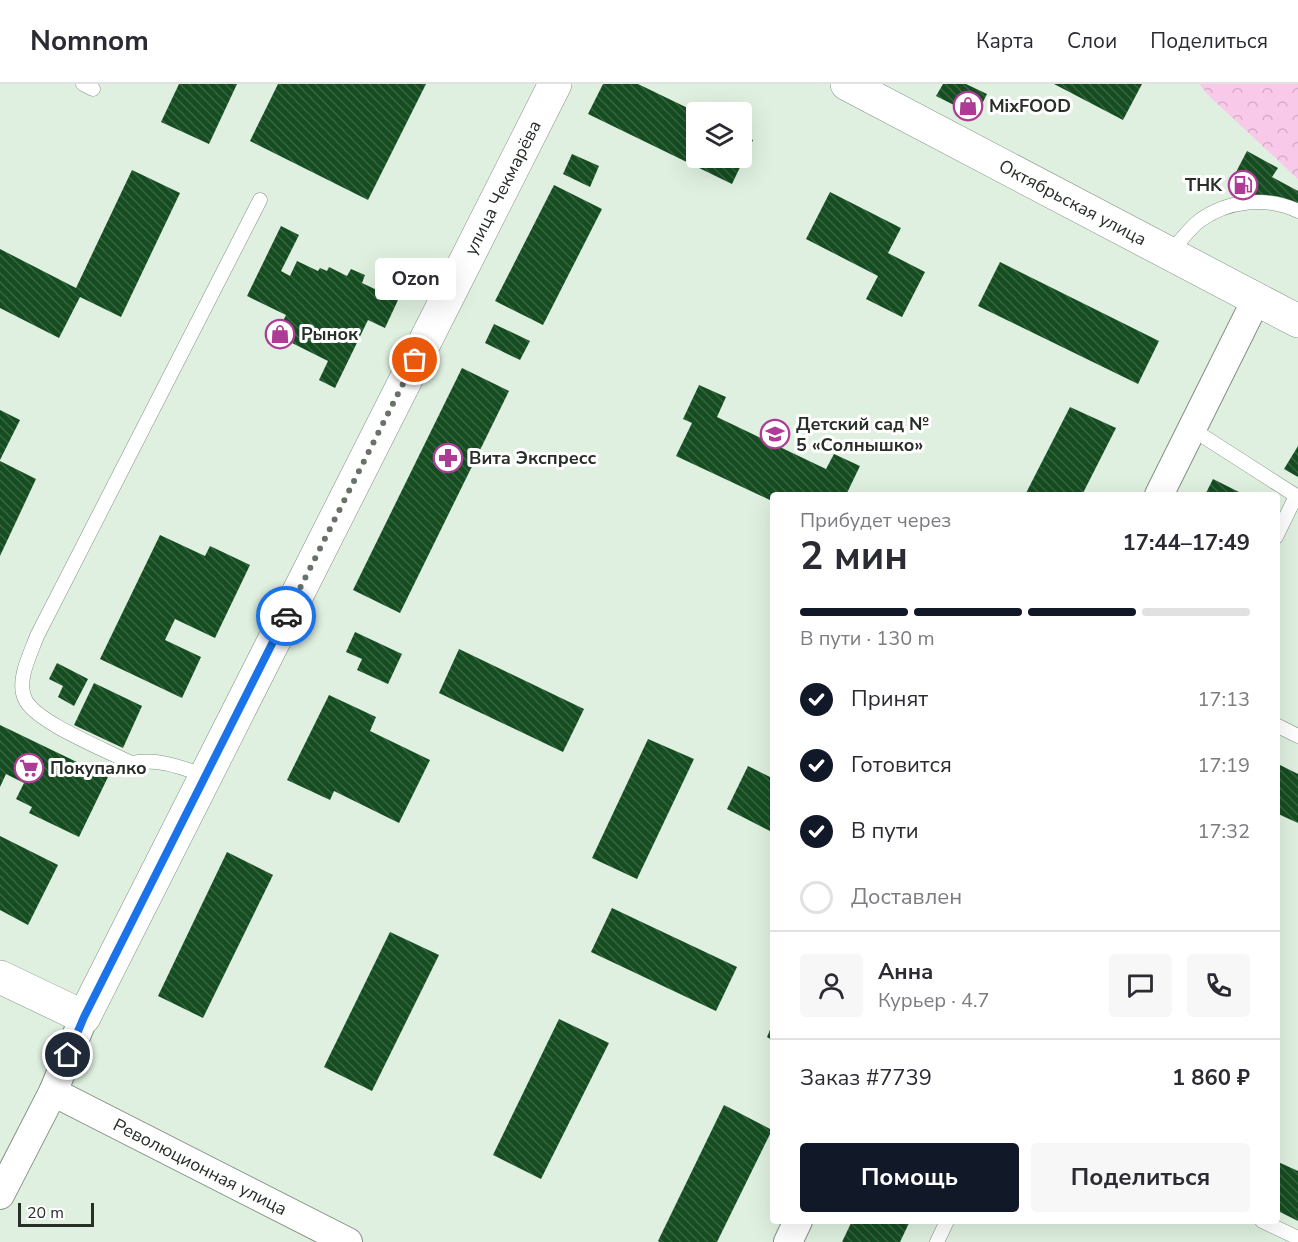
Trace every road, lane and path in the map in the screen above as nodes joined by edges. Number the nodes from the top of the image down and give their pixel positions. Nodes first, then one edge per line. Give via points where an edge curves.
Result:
1 (555, 84) edge
2 (847, 84) edge
3 (260, 200) dead end
4 (1298, 211) edge
5 (1170, 252) junction
6 (1257, 298) junction
7 (1298, 321) edge
8 (1192, 429) junction
9 (1160, 492) edge
10 (1297, 496) edge
11 (1280, 529) edge
12 (1280, 727) edge
13 (1298, 736) edge
14 (206, 776) junction
15 (0, 977) edge
16 (84, 1017) junction
17 (53, 1092) junction
18 (0, 1195) edge
19 (797, 1224) edge
20 (946, 1224) edge
21 (1268, 1224) edge
22 (1298, 1239) edge
23 (348, 1242) edge
24 (788, 1242) edge
25 (937, 1242) edge

1 - 14 street, улица Чекмарёва
2 - 5 street, Октябрьская улица
3 - 14 lane via 37,636 24,671 24,697 36,715 131,763 166,762
4 - 5 lane via 1281,203 1237,202 1200,221
5 - 6 street, Октябрьская улица
6 - 7 street, Октябрьская улица
6 - 8 street
8 - 9 street
8 - 10 lane
10 - 11 lane
12 - 13 lane
14 - 16 street, улица Чекмарёва
15 - 16 street
16 - 17 street, улица Чекмарёва
17 - 18 street, улица Чекмарёва
17 - 23 street, Революционная улица
19 - 24 street
20 - 25 lane
21 - 22 lane

